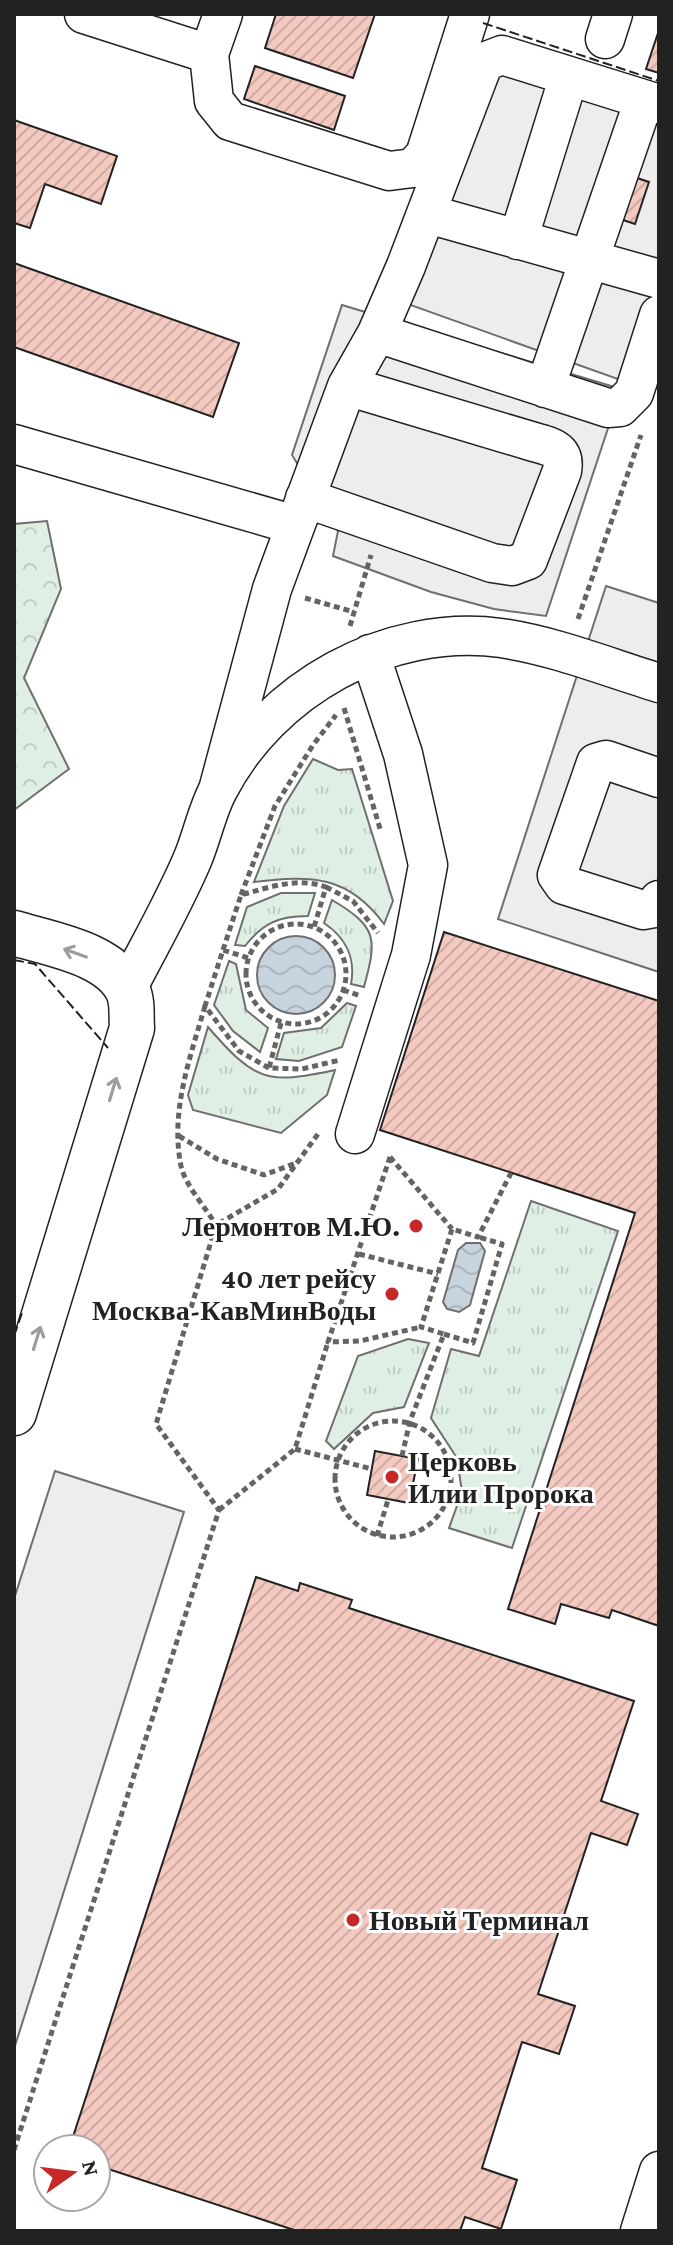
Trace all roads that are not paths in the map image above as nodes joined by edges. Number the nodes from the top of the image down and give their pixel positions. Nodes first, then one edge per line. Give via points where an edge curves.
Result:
1 (84, 14) edge
2 (223, 14) edge
3 (470, 14) edge
4 (209, 54) junction
5 (569, 76) junction
6 (651, 102) edge
7 (413, 168) junction
8 (428, 214) junction
9 (518, 240) junction
10 (589, 261) junction
11 (406, 266) junction
12 (659, 279) edge
13 (659, 315) edge
14 (377, 333) junction
15 (347, 386) junction
16 (545, 388) junction
17 (14, 444) edge
18 (300, 511) junction
19 (358, 644) junction
20 (659, 683) edge
21 (659, 778) edge
22 (218, 790) junction
23 (659, 900) edge
24 (14, 933) edge
25 (127, 989) junction
26 (338, 1132) road end
27 (14, 1413) edge
28 (659, 2171) edge
29 (640, 2231) edge

1 - 4 lane
2 - 4 lane
3 - 7 lane via 425,155
4 - 7 lane via 214,101 230,121 389,171
5 - 6 lane
5 - 8 lane via 502,55 484,62
5 - 9 lane
6 - 10 lane
7 - 11 lane via 403,222
8 - 9 lane
8 - 11 lane
9 - 10 lane
10 - 12 lane
10 - 16 lane
11 - 14 lane
13 - 16 lane via 627,403 608,408
14 - 15 lane
14 - 16 lane
15 - 18 lane
15 - 18 lane via 556,449 563,458 556,486 522,564 500,565 382,524
17 - 18 lane
18 - 22 lane via 272,589
19 - 20 lane via 499,638
19 - 22 lane via 302,689 245,750
19 - 26 lane via 403,754 428,865 411,955
21 - 23 lane via 606,760 596,763 557,875 564,885 643,910 654,908
22 - 25 lane via 192,860
25 -> 24 main road via 97,962
27 -> 25 main road via 132,1028
28 - 29 lane

